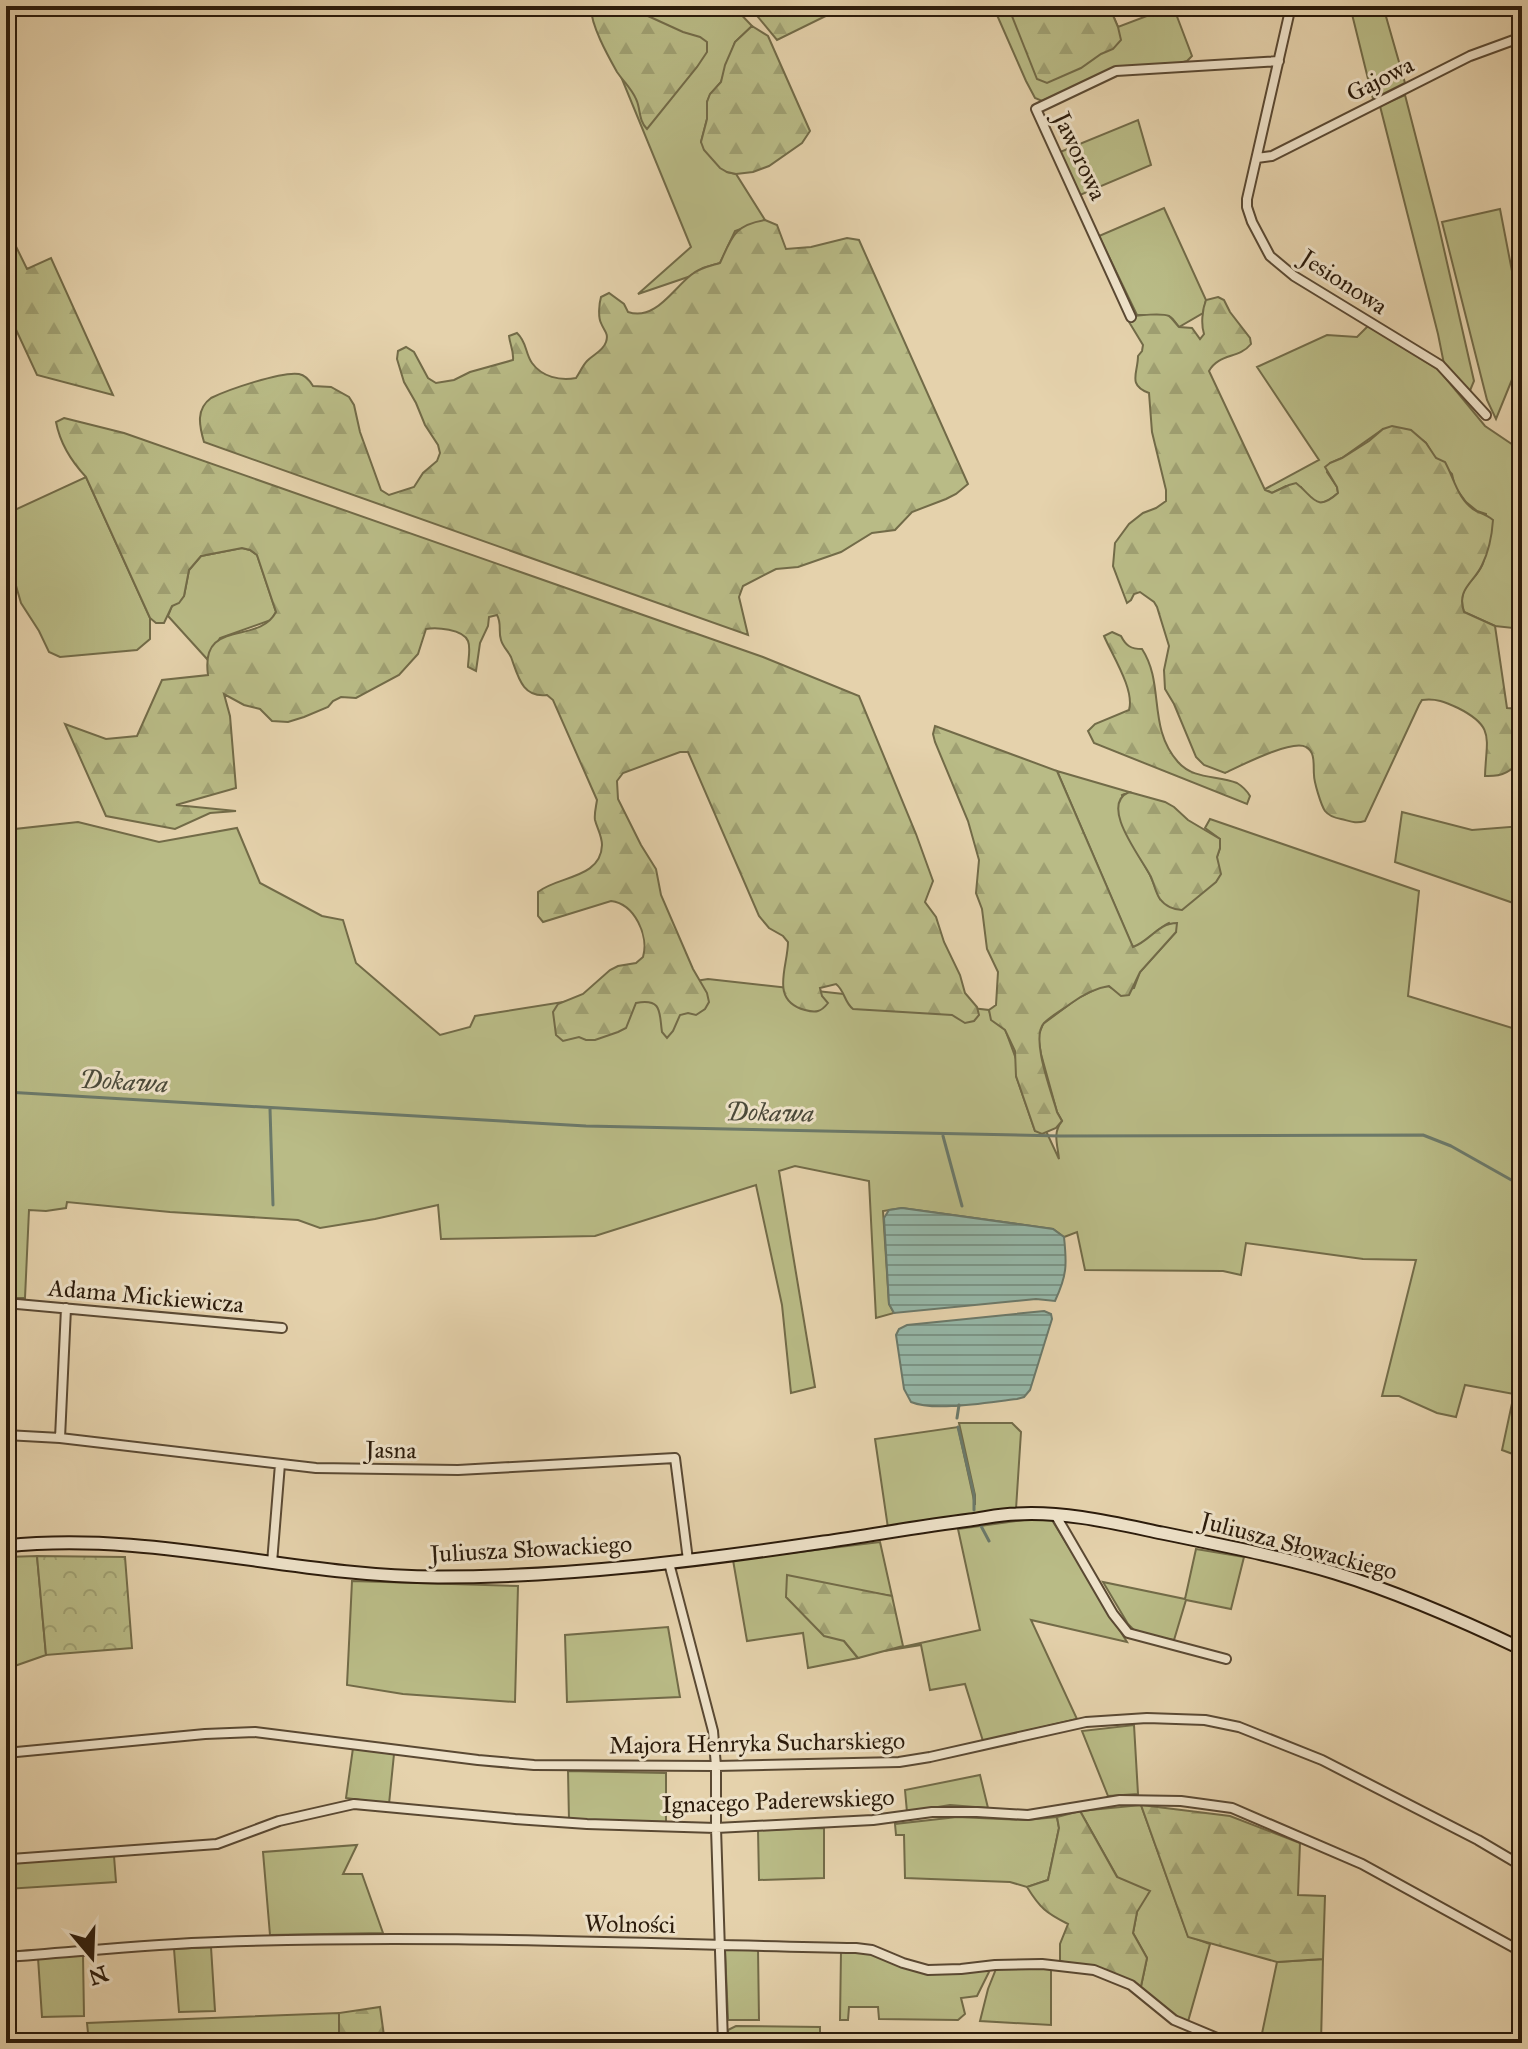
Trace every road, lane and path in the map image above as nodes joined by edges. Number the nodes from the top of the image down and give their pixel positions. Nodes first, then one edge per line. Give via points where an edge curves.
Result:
1 (1291, 6) edge
2 (1522, 37) edge
3 (1279, 61) junction
4 (1257, 158) junction
5 (1131, 317) dead end
6 (1486, 415) dead end
7 (6, 1303) edge
8 (66, 1308) junction
9 (282, 1328) dead end
10 (6, 1435) edge
11 (60, 1438) junction
12 (280, 1464) junction
13 (1056, 1516) junction
14 (6, 1546) edge
15 (688, 1560) junction
16 (272, 1563) junction
17 (669, 1563) junction
18 (1522, 1649) edge
19 (1224, 1656) dead end
20 (6, 1753) edge
21 (716, 1766) junction
22 (716, 1828) junction
23 (6, 1858) edge
24 (1522, 1866) edge
25 (720, 1946) junction
26 (1522, 1952) edge
27 (6, 1957) edge
28 (723, 2043) edge
29 (1229, 2043) edge

1 - 3 street, Jesionowa
2 - 4 street, Gajowa via 1470,56 1272,156
3 - 4 street, Jesionowa
3 - 5 street, Jaworowa via 1116,71 1036,109
4 - 6 street, Jesionowa via 1247,207 1270,256 1440,365
7 - 8 street, Adama Mickiewicza
8 - 9 street, Adama Mickiewicza
8 - 11 street
10 - 11 street, Jasna
11 - 12 street, Jasna
12 - 15 street, Jasna via 458,1470 675,1458
12 - 16 street
13 - 15 street, Juliusza Słowackiego via 1017,1513
13 - 18 street, Juliusza Słowackiego via 1209,1542 1336,1573
13 - 19 street via 1128,1633
14 - 16 street, Juliusza Słowackiego via 124,1545
15 - 17 street, Juliusza Słowackiego
16 - 17 street, Juliusza Słowackiego via 435,1577 594,1572
17 - 21 street via 713,1731
20 - 21 street, Majora Henryka Sucharskiego via 255,1732 534,1765
21 - 22 street
21 - 24 street, Majora Henryka Sucharskiego via 899,1762 1086,1722 1205,1720 1239,1727 1322,1760
22 - 23 street, Ignacego Paderewskiego via 572,1823 354,1804 279,1821 217,1844
22 - 25 street
22 - 26 street, Ignacego Paderewskiego via 932,1812 1028,1815 1120,1800 1232,1808 1362,1864
25 - 27 street, Wolności via 322,1939
25 - 28 street
25 - 29 street, Wolności via 872,1950 928,1970 1042,1964 1094,1970 1131,1985 1174,2020

